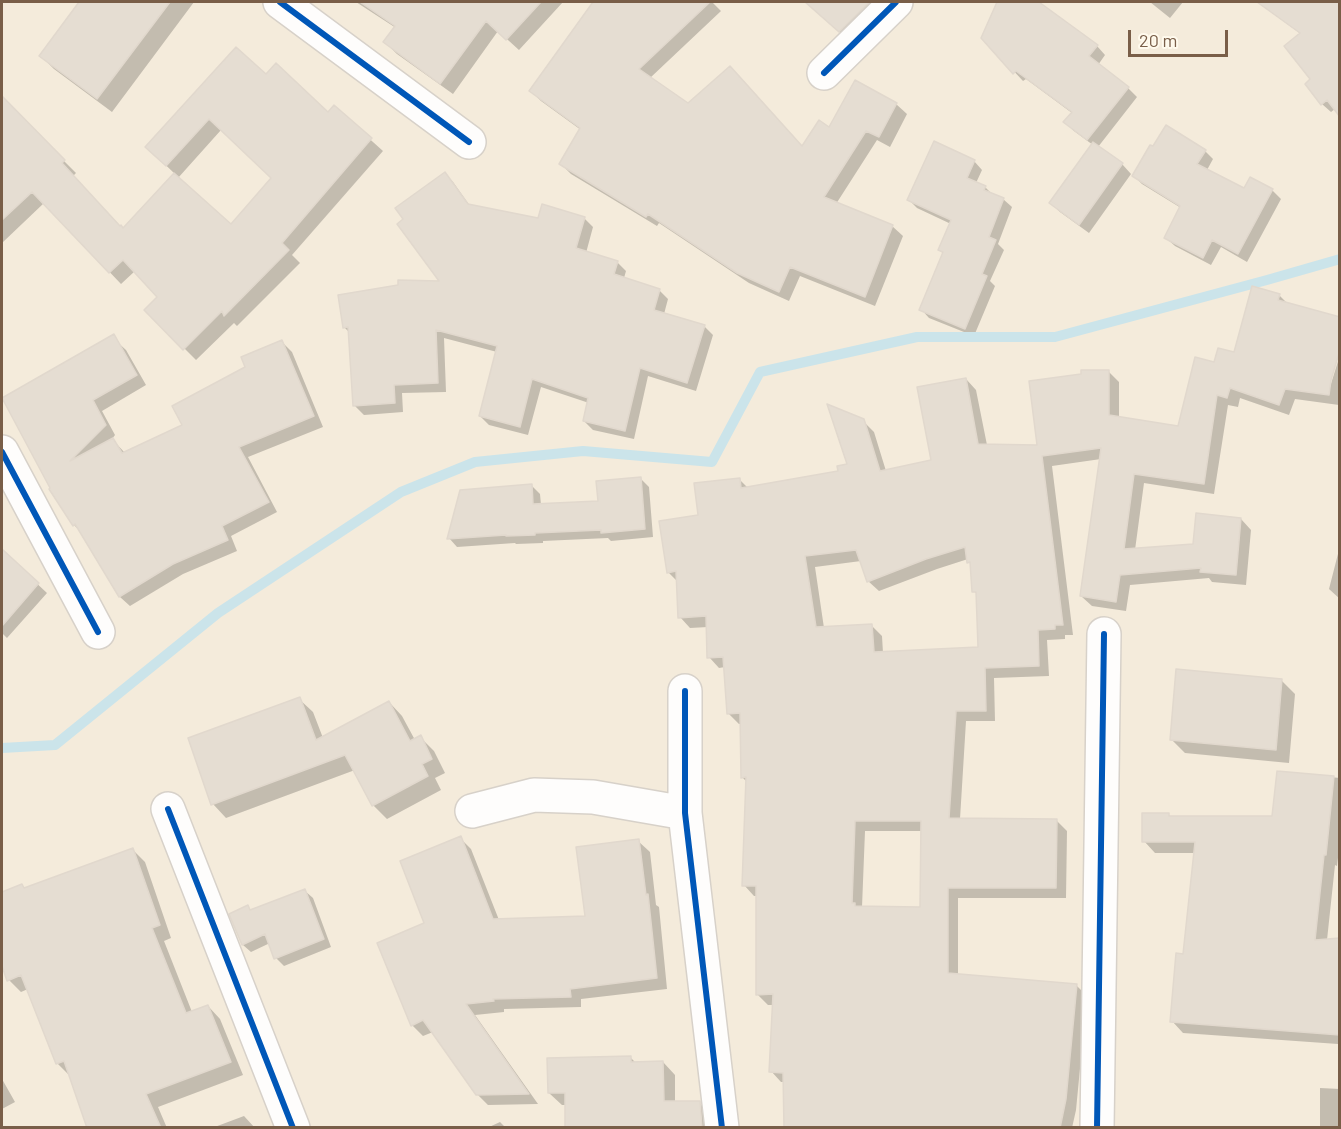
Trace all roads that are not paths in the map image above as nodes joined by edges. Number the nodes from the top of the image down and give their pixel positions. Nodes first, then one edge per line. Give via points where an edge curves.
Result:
1 (280, 2) edge
2 (896, 2) edge
3 (824, 74) dead end
4 (469, 142) dead end
5 (2, 452) edge
6 (98, 632) dead end
7 (1104, 634) dead end
8 (685, 691) dead end
9 (168, 809) dead end
10 (472, 811) dead end
11 (685, 813) junction
12 (293, 1128) edge
13 (722, 1128) edge
14 (1097, 1128) edge

1 - 4 street
2 - 3 street
5 - 6 street
7 - 14 street
8 - 11 street
9 - 12 street
10 - 11 street via 534,795 593,797
11 - 13 street

